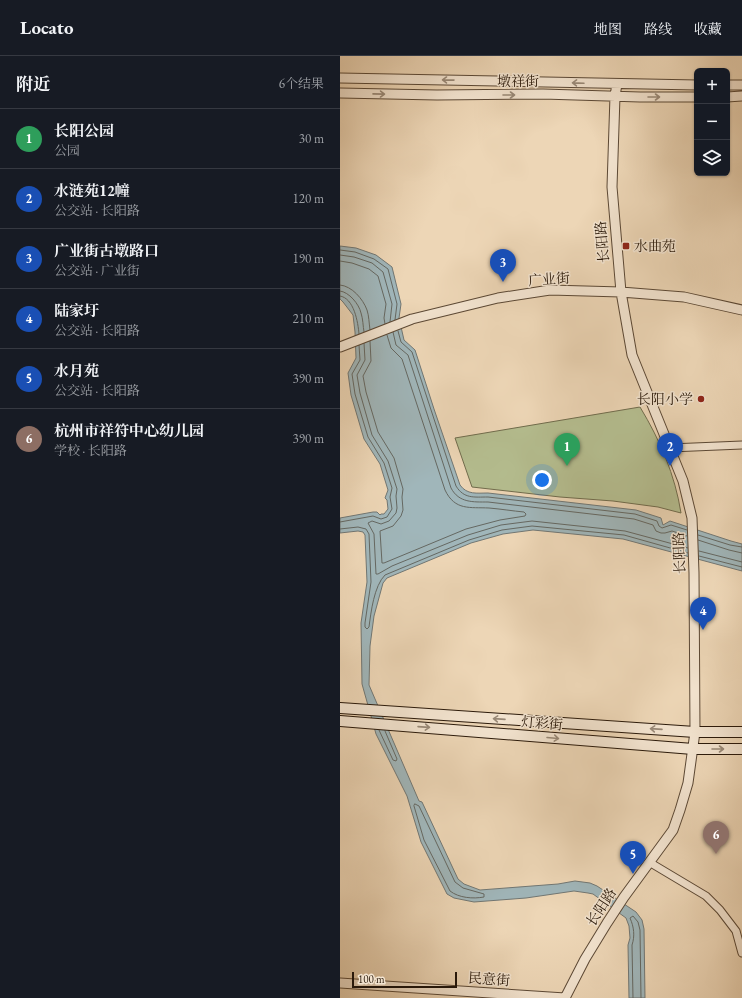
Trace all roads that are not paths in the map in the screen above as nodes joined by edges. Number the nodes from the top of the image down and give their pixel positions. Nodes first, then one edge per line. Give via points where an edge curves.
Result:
1 (340, 78) edge
2 (617, 84) junction
3 (694, 85) edge
4 (730, 85) edge
5 (742, 85) edge
6 (340, 93) edge
7 (615, 96) junction
8 (730, 96) edge
9 (742, 96) edge
10 (694, 97) edge
11 (621, 292) junction
12 (742, 310) edge
13 (343, 345) edge
14 (742, 445) edge
15 (670, 448) junction
16 (340, 708) edge
17 (340, 721) edge
18 (695, 732) junction
19 (742, 732) edge
20 (693, 749) junction
21 (742, 749) edge
22 (649, 862) junction
23 (742, 952) edge
24 (340, 983) edge
25 (565, 998) edge

2 -> 1 street, 墩祥街
2 - 3 street, 墩祥街
2 - 7 street, 长阳路
4 - 5 street
6 -> 7 street, 墩祥街
7 -> 10 street, 墩祥街
7 - 11 street, 长阳路 via 612,187
8 - 9 street
11 - 12 street, 广业街 via 684,297
11 - 13 street, 广业街 via 550,290 498,298 412,319
11 - 15 street, 长阳路 via 632,355
14 - 15 street
15 - 18 street, 长阳路 via 683,481 692,518
18 -> 16 main road, 灯彩街
17 -> 20 main road, 灯彩街
18 - 19 main road, 灯彩街
18 - 20 street, 长阳路
20 -> 21 main road, 灯彩街
20 - 22 street, 长阳路 via 688,783 673,830
22 - 23 street via 706,896 736,931
22 - 25 street, 长阳路 via 607,923
24 - 25 street, 民意街

